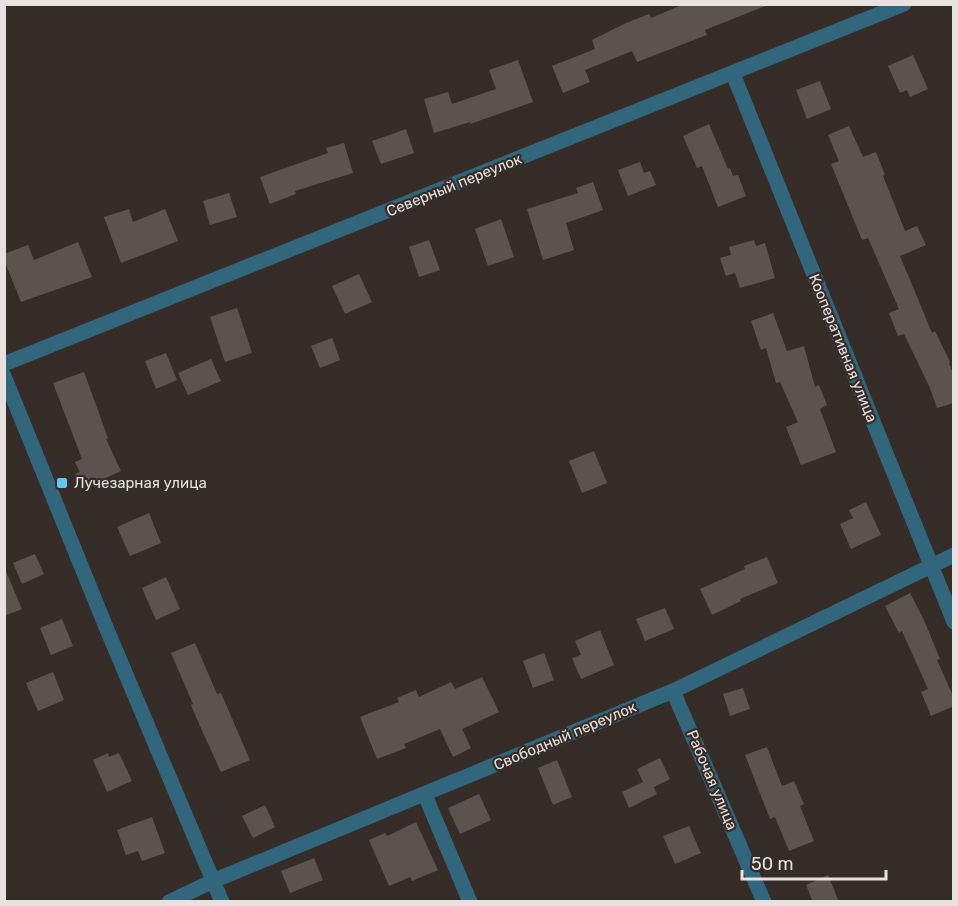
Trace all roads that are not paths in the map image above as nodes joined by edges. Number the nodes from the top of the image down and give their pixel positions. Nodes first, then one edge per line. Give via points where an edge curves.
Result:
1 (904, 4) edge
2 (733, 74) junction
3 (4, 364) edge
4 (4, 376) edge
5 (954, 555) edge
6 (930, 566) junction
7 (954, 622) edge
8 (673, 691) junction
9 (425, 795) junction
10 (213, 881) junction
11 (169, 902) edge
12 (222, 902) edge
13 (470, 902) edge
14 (764, 902) edge

1 - 2 street, Северный переулок
2 - 3 street, Северный переулок
2 - 6 street, Кооперативная улица
4 - 10 street
5 - 6 street, Свободный переулок
6 - 7 street, Кооперативная улица
6 - 8 street, Свободный переулок
8 - 9 street, Свободный переулок
8 - 14 street, Рабочая улица
9 - 10 street, Свободный переулок
9 - 13 street
10 - 11 street, Свободный переулок
10 - 12 street

